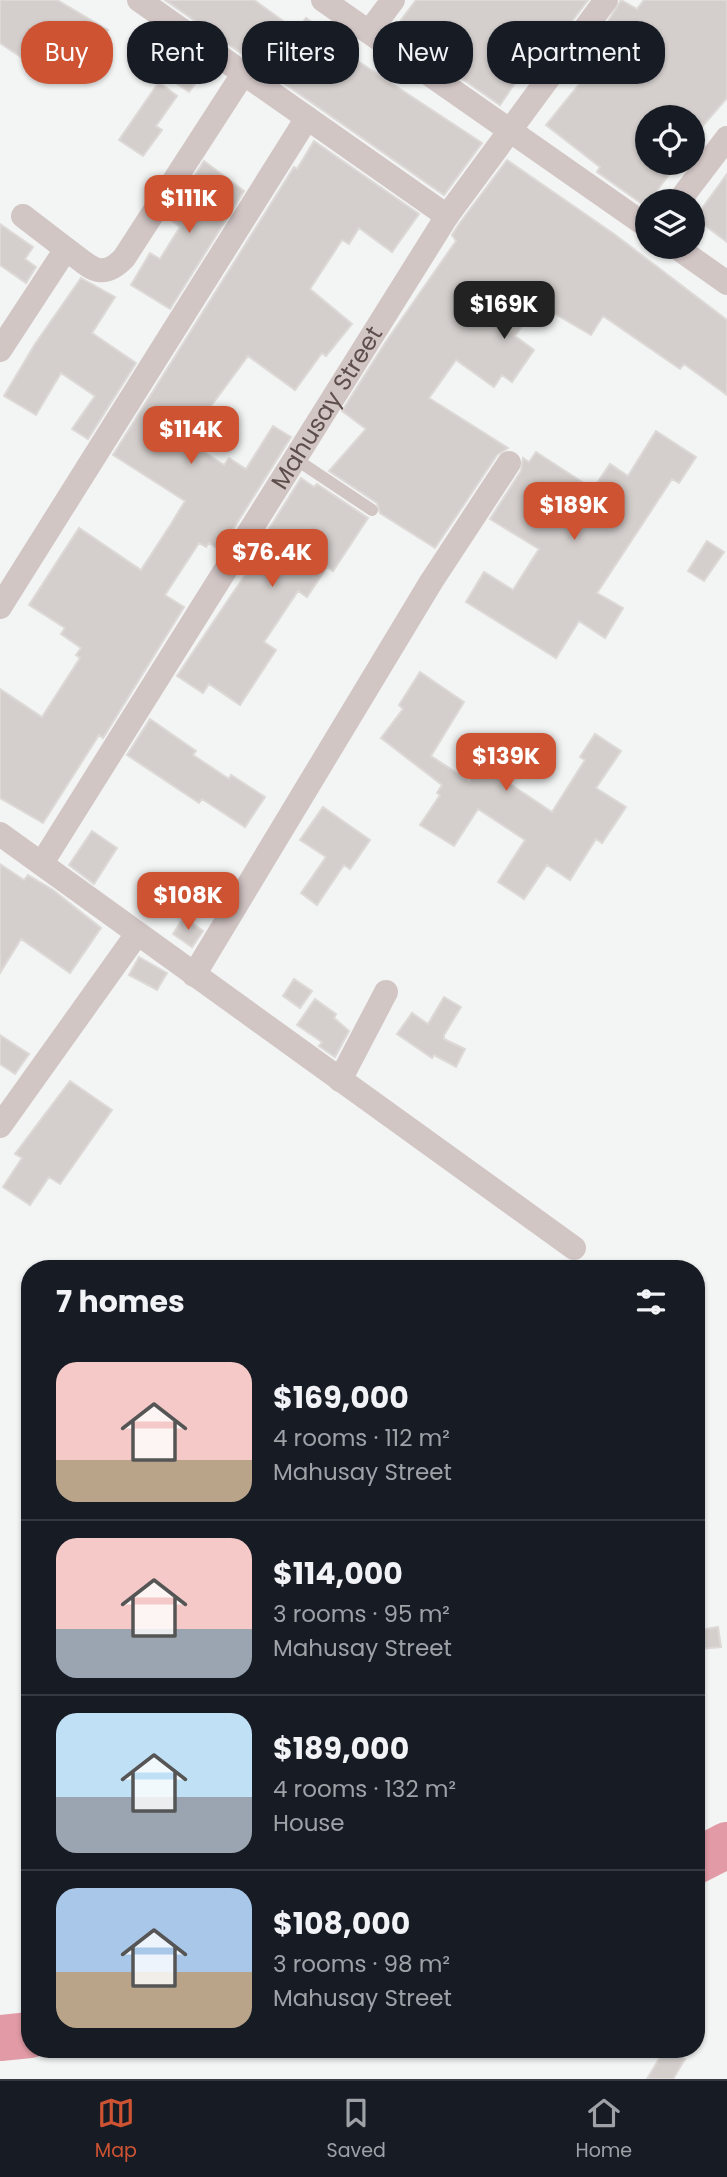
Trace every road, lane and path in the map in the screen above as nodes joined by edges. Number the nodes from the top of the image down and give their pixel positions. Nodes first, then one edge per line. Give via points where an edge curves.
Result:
1 (139, 0) edge
2 (323, 0) edge
3 (393, 0) edge
4 (606, 0) edge
5 (369, 32) junction
6 (242, 74) edge
7 (242, 76) edge
8 (256, 84) edge
9 (307, 118) junction
10 (509, 129) junction
11 (727, 138) edge
12 (688, 189) edge
13 (23, 216) dead end
14 (447, 216) junction
15 (635, 218) edge
16 (66, 249) junction
17 (693, 259) edge
18 (727, 282) edge
19 (0, 350) edge
20 (294, 458) junction
21 (509, 463) dead end
22 (372, 510) dead end
23 (0, 607) edge
24 (0, 834) edge
25 (41, 863) junction
26 (136, 934) junction
27 (194, 975) junction
28 (386, 992) dead end
29 (340, 1080) junction
30 (0, 1126) edge
31 (574, 1248) dead end

1 - 6 street
2 - 5 street
3 - 5 street
4 - 10 street, Mahusay Street
5 - 10 street
7 - 16 street via 115,267 101,272
8 - 9 street
9 - 14 street
9 - 23 street
10 - 14 street, Mahusay Street
10 - 15 street
11 - 12 street
13 - 16 street
14 - 20 street, Mahusay Street
16 - 19 street
17 - 18 street
20 - 22 lane
20 - 25 street, Mahusay Street
21 - 27 street via 431,582
24 - 25 street
25 - 26 street
26 - 27 street
26 - 30 street
27 - 29 street
28 - 29 street
29 - 31 street

